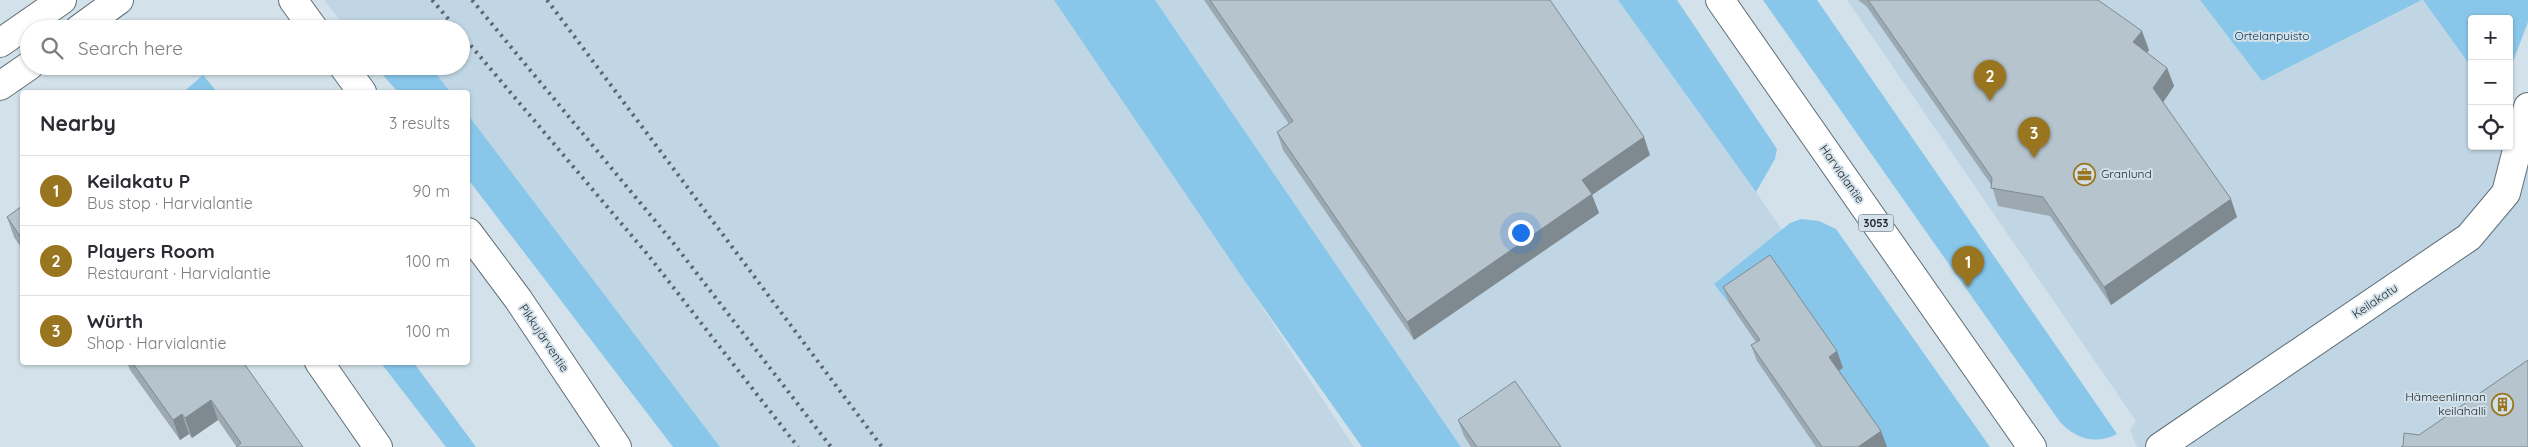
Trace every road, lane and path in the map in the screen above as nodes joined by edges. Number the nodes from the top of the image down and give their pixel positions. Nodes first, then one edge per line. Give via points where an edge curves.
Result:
1 (62, 0) edge
2 (119, 0) edge
3 (293, 0) edge
4 (1720, 0) edge
5 (33, 20) edge
6 (91, 20) edge
7 (307, 20) edge
8 (20, 29) edge
9 (0, 43) edge
10 (20, 72) edge
11 (349, 75) edge
12 (0, 86) edge
13 (360, 90) edge
14 (2528, 107) edge
15 (470, 235) edge
16 (321, 365) edge
17 (378, 447) edge
18 (617, 447) edge
19 (2032, 447) edge
20 (2160, 447) edge

1 - 5 street
2 - 6 street
3 - 7 street
4 - 19 street, Harvialantie / 3053
8 - 9 street
10 - 12 street
11 - 13 street
14 - 20 street, Keilakatu via 2506,194 2470,237
15 - 18 street, Pikkujärventie via 518,299
16 - 17 street

